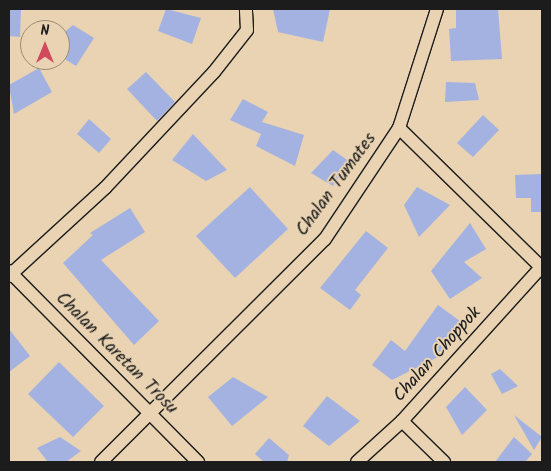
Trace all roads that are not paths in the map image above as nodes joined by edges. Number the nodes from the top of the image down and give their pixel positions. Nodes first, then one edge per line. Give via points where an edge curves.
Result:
1 (246, 9) edge
2 (438, 9) edge
3 (399, 128) junction
4 (542, 268) edge
5 (10, 274) edge
6 (149, 413) junction
7 (402, 421) junction
8 (101, 462) edge
9 (198, 462) edge
10 (357, 462) edge
11 (444, 462) edge

1 - 5 street via 247,30 214,72 105,188
2 - 3 street, Chalan Tumates
3 - 4 street
3 - 6 street, Chalan Tumates via 325,239
4 - 7 street, Chalan Choppok
5 - 6 street, Chalan Karetan Trosu
6 - 8 street, Chalan Tumates
6 - 9 street, Chalan Karetan Trosu
7 - 10 street, Chalan Choppok
7 - 11 street

